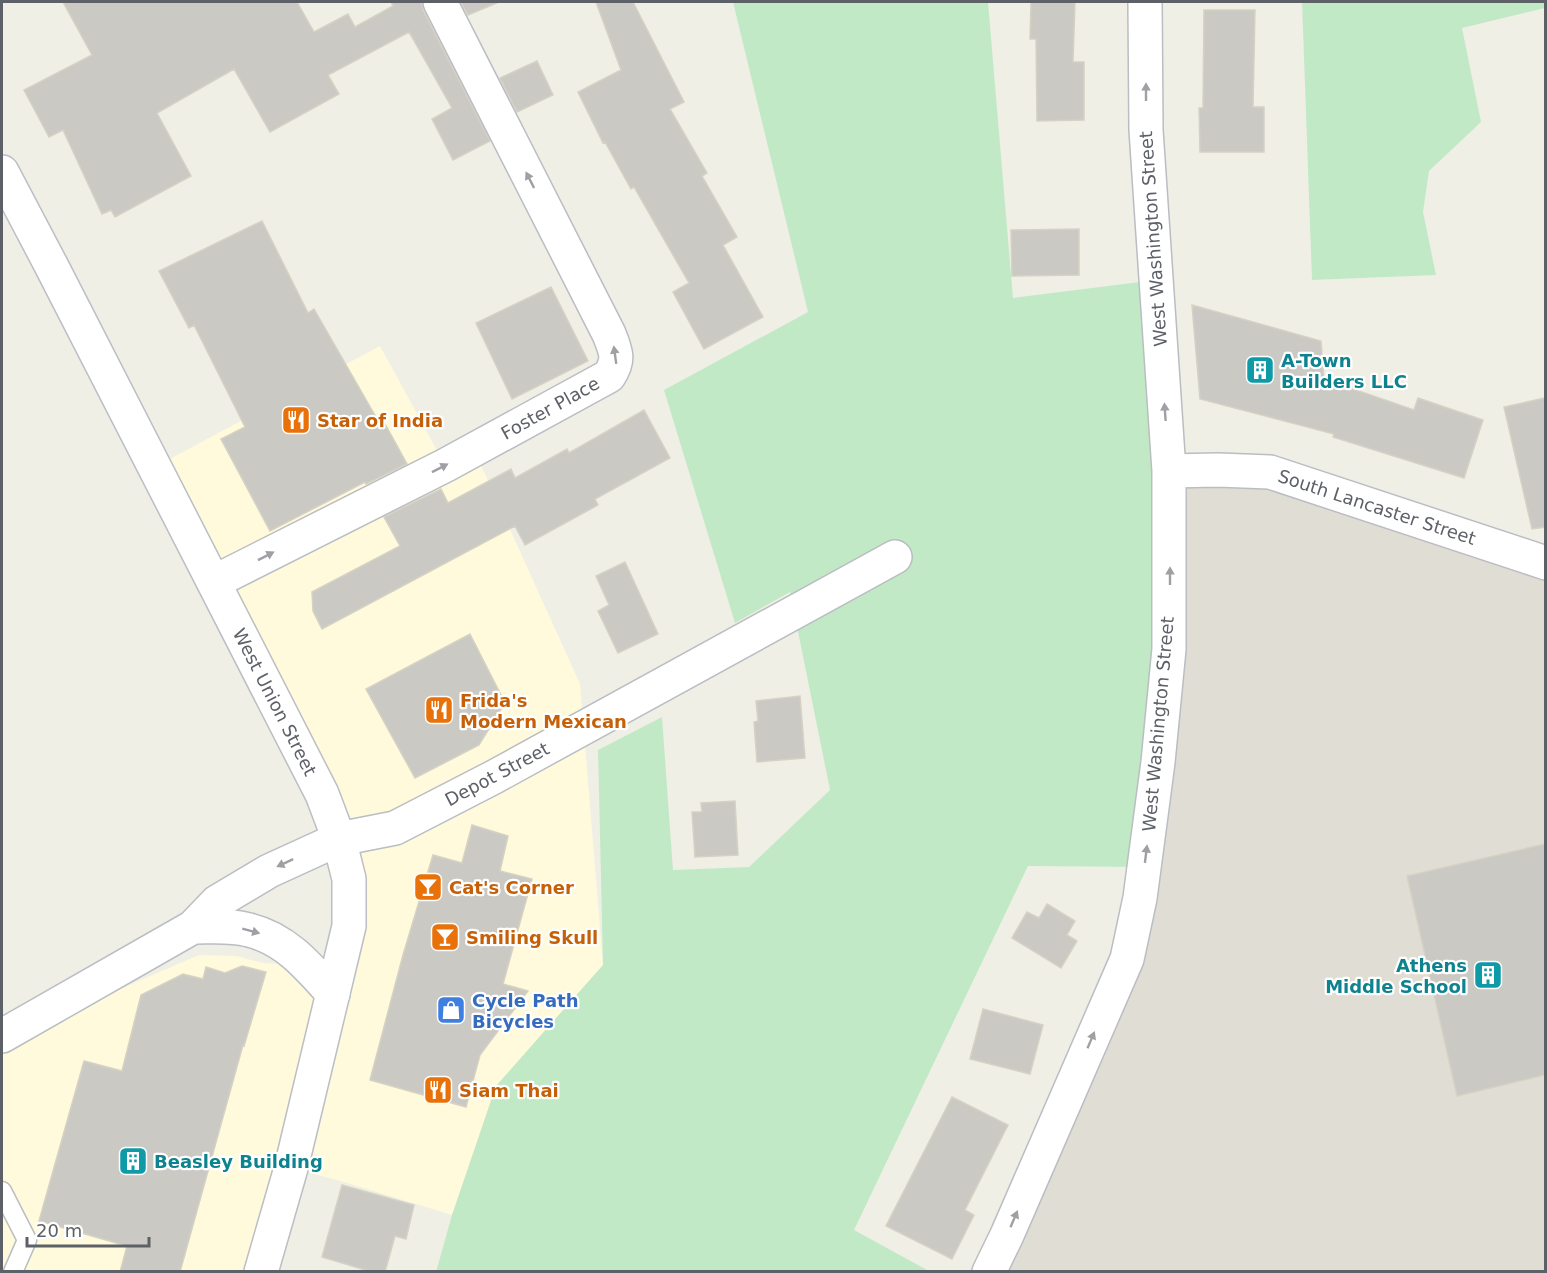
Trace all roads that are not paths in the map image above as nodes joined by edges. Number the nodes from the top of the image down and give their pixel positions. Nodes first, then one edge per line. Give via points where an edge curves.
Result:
1 (440, 2) edge
2 (1145, 2) edge
3 (2, 172) edge
4 (1169, 471) junction
5 (894, 557) dead end
6 (1545, 563) edge
7 (214, 582) junction
8 (339, 839) junction
9 (193, 927) junction
10 (333, 994) junction
11 (2, 1036) edge
12 (2, 1191) edge
13 (14, 1272) edge
14 (261, 1272) edge
15 (989, 1272) edge

7 -> 1 street, Foster Place via 504,434 609,376 616,364 609,334
4 -> 2 street, West Washington Street via 1146,130
3 - 7 street, West Union Street
4 - 6 street, South Lancaster Street via 1270,472
15 -> 4 street, West Washington Street via 1127,959 1138,913 1169,649
5 - 8 street, Depot Street via 395,828
7 - 8 street, West Union Street via 322,794
8 -> 9 street, Depot Street via 269,871 217,902
8 - 10 street, West Union Street via 349,879 349,926
9 -> 10 street via 248,929 272,938 299,956
9 - 11 street, Depot Street
10 - 14 street, West Union Street
12 - 13 lane via 27,1240

